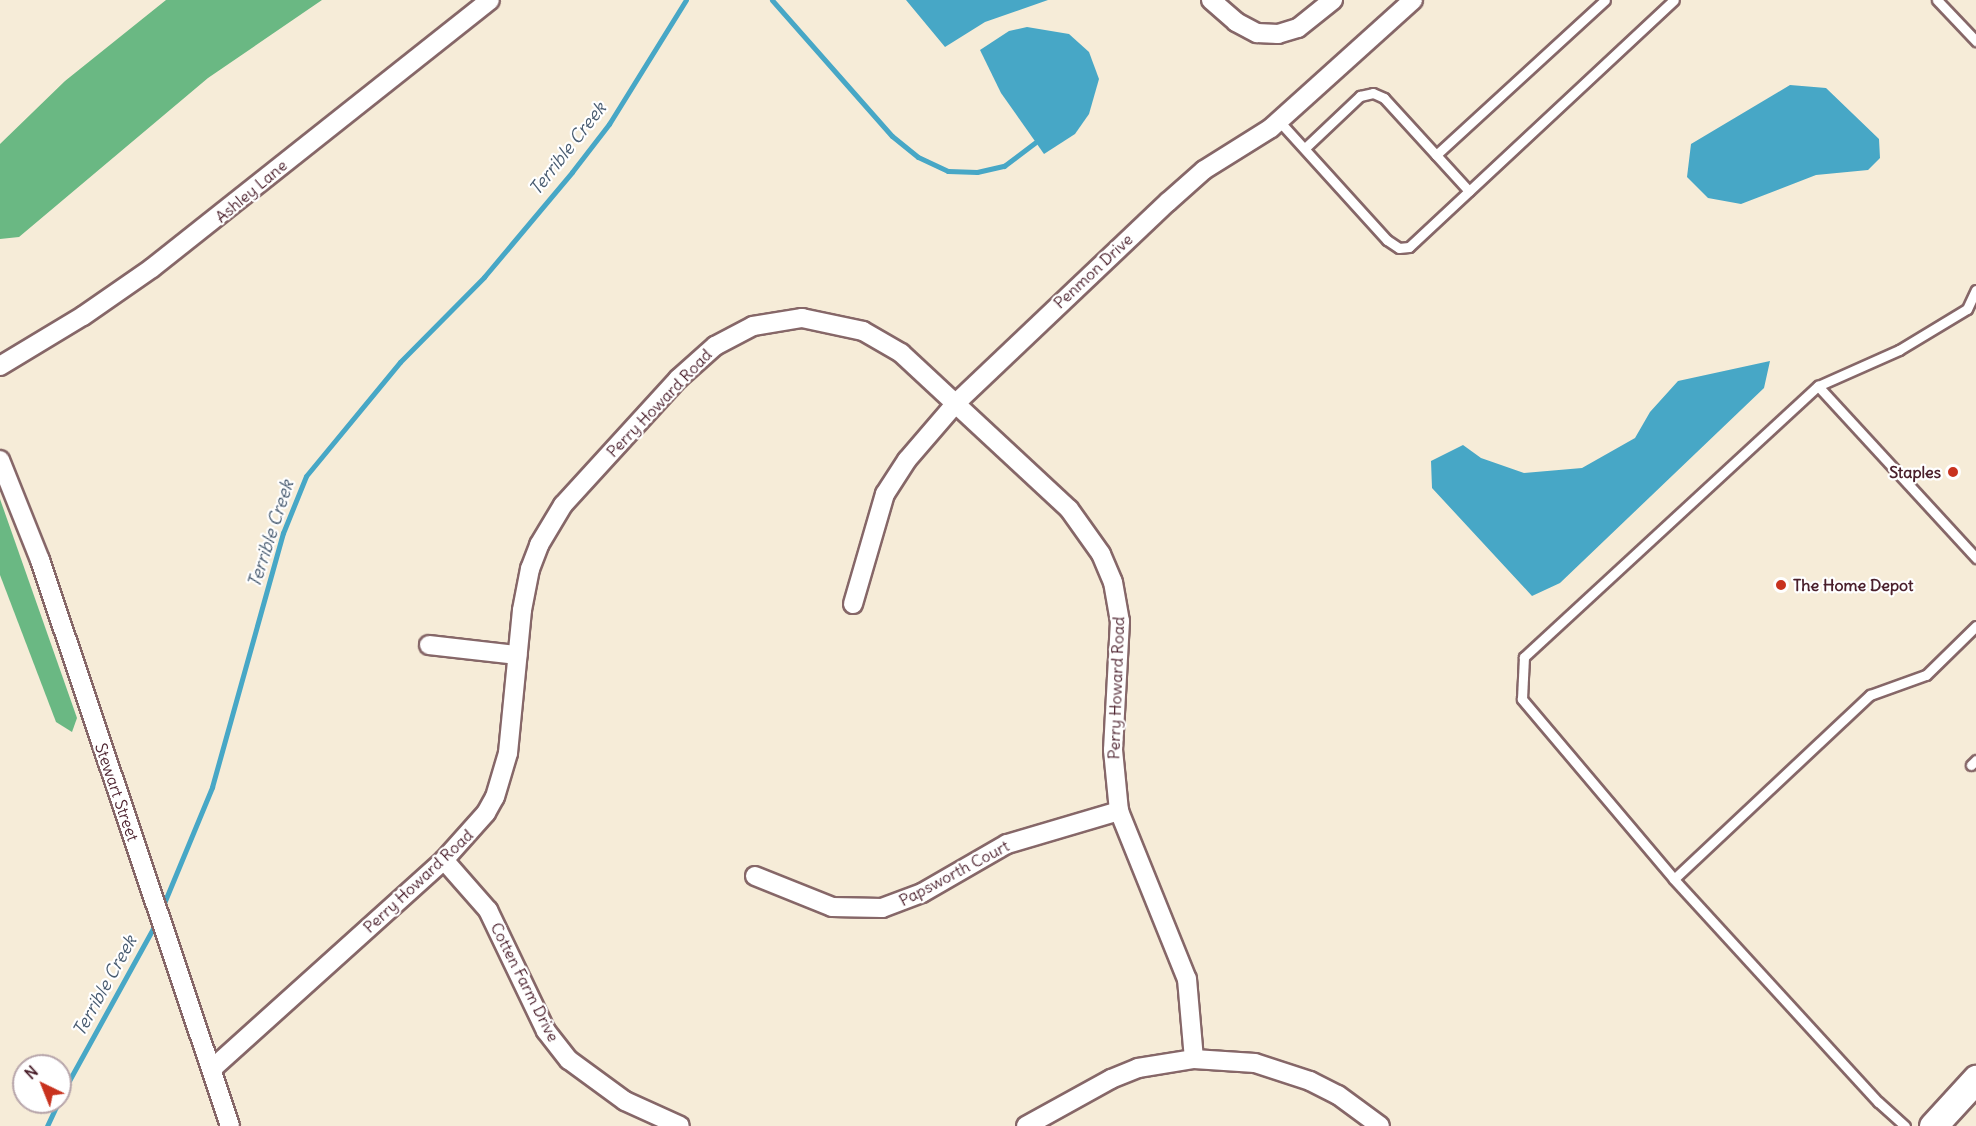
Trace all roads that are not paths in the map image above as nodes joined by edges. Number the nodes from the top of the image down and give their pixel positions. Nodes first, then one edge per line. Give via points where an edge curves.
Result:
1 (490, 0) edge
2 (1211, 0) edge
3 (1333, 0) edge
4 (1413, 0) edge
5 (1605, 0) edge
6 (1674, 0) edge
7 (1937, 0) edge
8 (1976, 41) edge
9 (1279, 121) junction
10 (1305, 148) junction
11 (1436, 155) junction
12 (1469, 191) junction
13 (1976, 290) edge
14 (0, 366) edge
15 (1818, 386) junction
16 (956, 403) junction
17 (0, 460) edge
18 (1976, 558) edge
19 (853, 604) dead end
20 (1976, 626) edge
21 (429, 645) dead end
22 (517, 655) junction
23 (1119, 811) junction
24 (444, 860) junction
25 (755, 876) dead end
26 (1674, 879) junction
27 (1194, 1059) junction
28 (213, 1068) junction
29 (1976, 1079) edge
30 (230, 1126) edge
31 (680, 1126) edge
32 (1026, 1126) edge
33 (1380, 1126) edge
34 (1905, 1126) edge
35 (1933, 1126) edge

1 - 14 street, Ashley Lane via 188,242 83,316
2 - 3 street via 1236,22 1254,31 1278,34 1298,28
4 - 9 street, Penmon Drive
5 - 11 lane
6 - 12 lane
7 - 8 lane
9 - 10 lane
9 - 16 street, Penmon Drive via 1253,142 1204,170
10 - 11 lane via 1360,96 1372,93 1384,98
10 - 12 lane via 1387,240 1399,248 1409,247
11 - 12 lane
13 - 15 lane via 1967,309 1899,350
15 - 18 lane
15 - 26 lane via 1524,657 1522,699
16 - 19 street, Penmon Drive via 907,460 885,494
16 - 22 street, Perry Howard Road via 901,353 842,323 784,319 731,335 678,379 550,524 530,569
16 - 23 street, Perry Howard Road via 1069,509 1101,554 1113,582 1120,621 1113,750
17 - 28 street, Stewart Street via 40,560
20 - 26 lane via 1926,675 1870,695
21 - 22 street
22 - 24 street, Perry Howard Road via 508,753 495,797 473,830
23 - 25 street, Papsworth Court via 1007,844 922,893 882,908 832,907
23 - 27 street, Perry Howard Road via 1187,979
24 - 28 street, Perry Howard Road
24 - 31 street, Cotten Farm Drive via 488,910 546,1031 569,1060 625,1101
26 - 34 lane via 1878,1102
27 - 32 street via 1138,1068
27 - 33 street via 1255,1063 1310,1081 1338,1095
28 - 30 street, Stewart Street
29 - 35 main road

